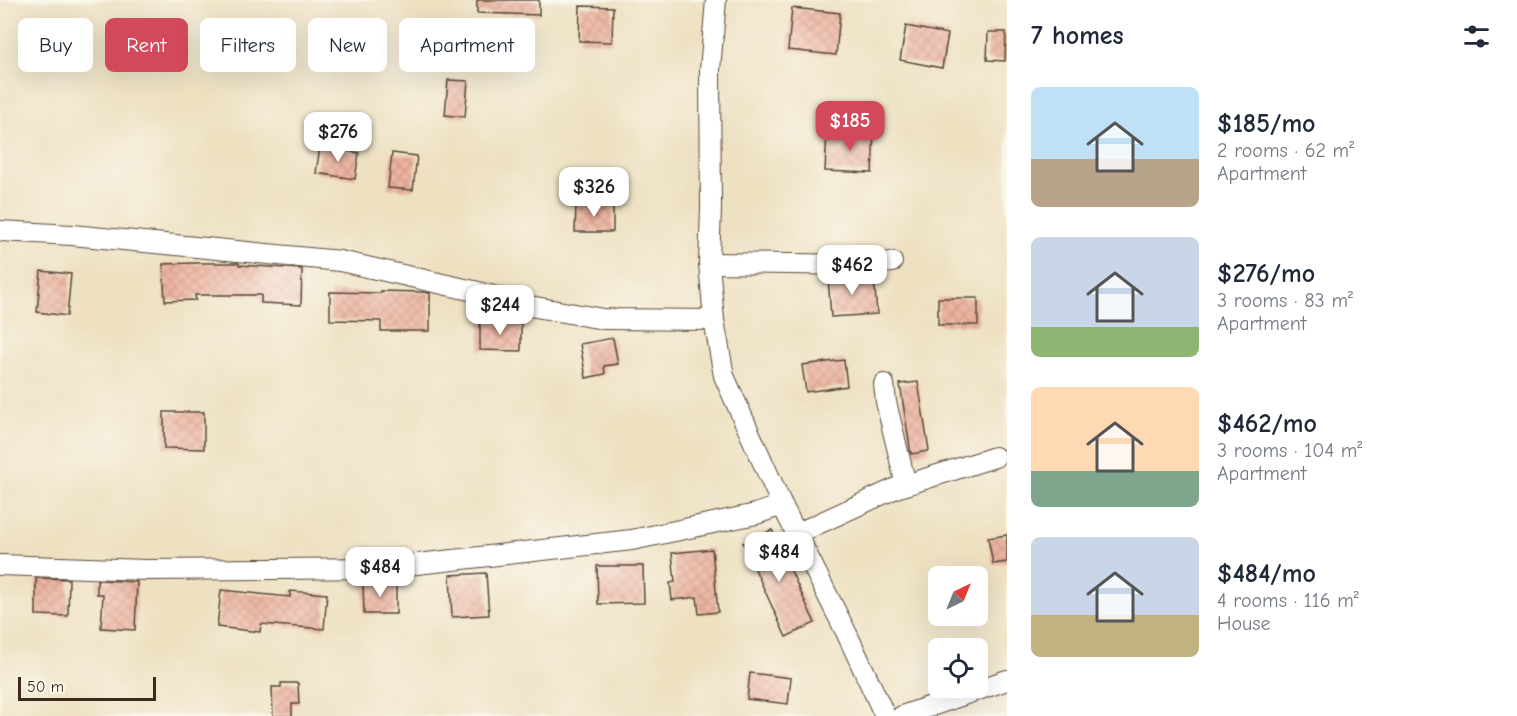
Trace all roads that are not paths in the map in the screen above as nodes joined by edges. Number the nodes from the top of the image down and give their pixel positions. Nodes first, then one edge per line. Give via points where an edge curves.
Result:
1 (716, 0) edge
2 (0, 231) edge
3 (892, 262) dead end
4 (710, 263) junction
5 (714, 320) junction
6 (884, 384) dead end
7 (995, 457) dead end
8 (906, 485) junction
9 (782, 505) junction
10 (796, 534) junction
11 (0, 565) edge
12 (1007, 680) edge
13 (885, 716) edge
14 (902, 716) edge

1 - 4 street via 710,70
2 - 5 street via 340,261 530,306 603,319
3 - 4 street
4 - 5 street
5 - 9 street via 724,375
6 - 8 street
7 - 8 street
8 - 10 street
9 - 10 street
9 - 11 street via 632,540 381,568 147,570
10 - 13 street
12 - 14 street

